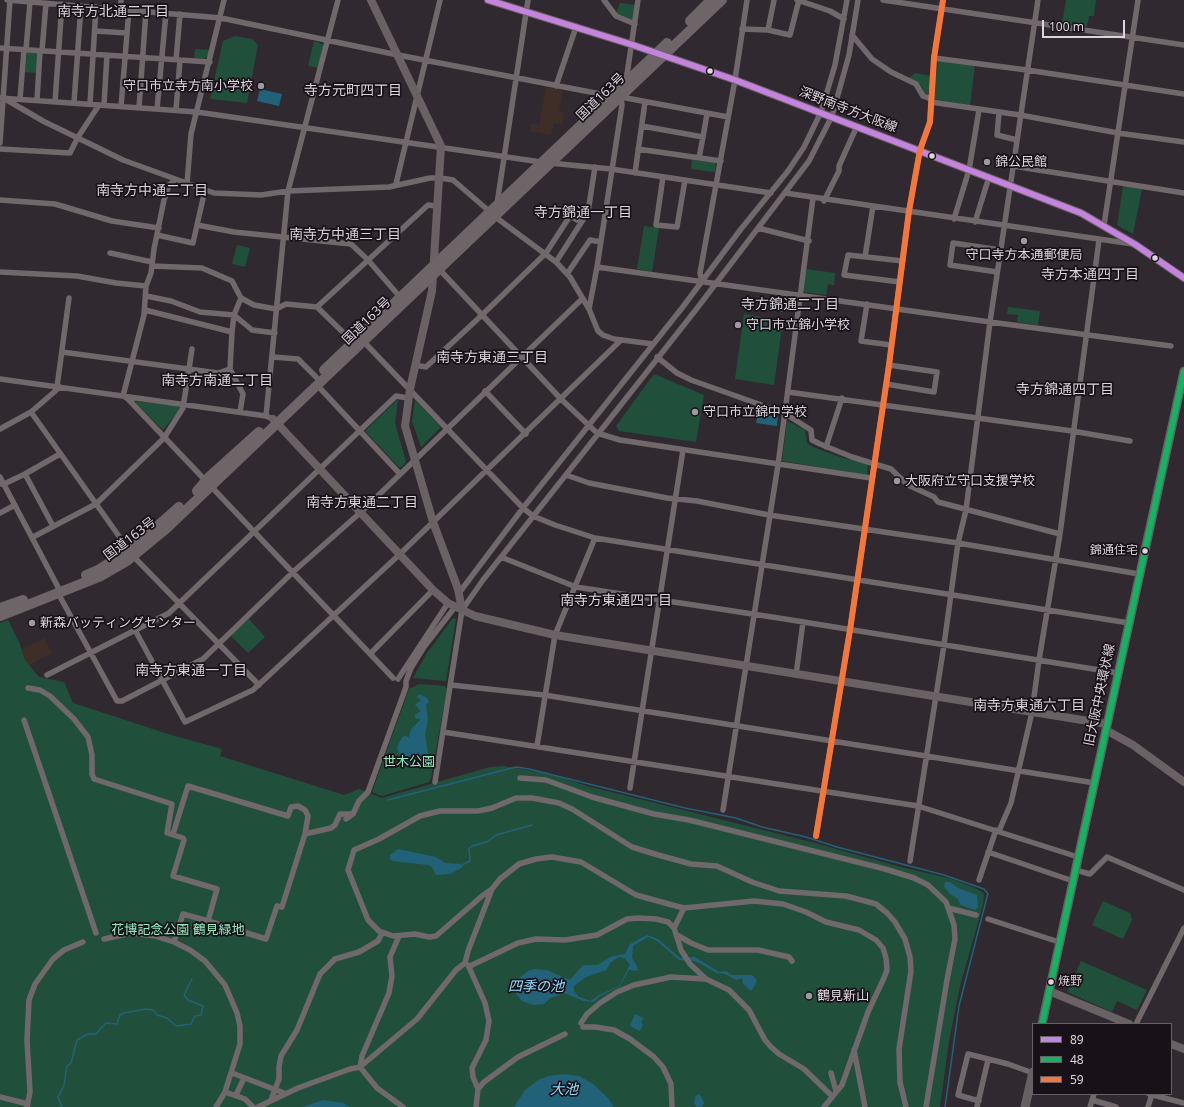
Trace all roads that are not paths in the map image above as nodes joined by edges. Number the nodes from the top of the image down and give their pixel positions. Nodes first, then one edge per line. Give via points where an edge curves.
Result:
1 (7, 0) edge
2 (10, 0) edge
3 (121, 0) edge
4 (224, 0) edge
5 (338, 0) edge
6 (371, 0) edge
7 (440, 0) edge
8 (488, 0) edge
9 (528, 0) edge
10 (604, 0) edge
11 (638, 0) edge
12 (711, 0) edge
13 (722, 0) edge
14 (747, 0) edge
15 (774, 0) edge
16 (798, 0) edge
17 (847, 0) edge
18 (858, 0) edge
19 (883, 0) edge
20 (943, 0) edge
21 (1038, 0) edge
22 (1138, 0) edge
23 (30, 2) junction
24 (46, 3) junction
25 (62, 4) junction
26 (81, 6) junction
27 (96, 7) junction
28 (942, 8) junction
29 (120, 9) junction
30 (129, 10) junction
31 (146, 11) junction
32 (525, 12) junction
33 (166, 13) junction
34 (180, 14) junction
35 (221, 18) junction
36 (844, 19) junction
37 (1034, 23) junction
38 (635, 24) junction
39 (576, 27) junction
40 (742, 29) junction
41 (768, 30) junction
42 (95, 31) junction
43 (127, 34) junction
44 (852, 35) junction
45 (1132, 37) junction
46 (328, 41) junction
47 (630, 44) junction
48 (1184, 45) edge
49 (3, 48) edge
50 (25, 50) junction
51 (41, 51) junction
52 (59, 52) junction
53 (77, 53) junction
54 (93, 54) junction
55 (660, 54) junction
56 (107, 55) junction
57 (125, 56) junction
58 (398, 56) junction
59 (144, 58) junction
60 (934, 58) junction
61 (162, 59) junction
62 (178, 60) junction
63 (426, 60) junction
64 (210, 62) junction
65 (1027, 70) junction
66 (514, 78) junction
67 (736, 80) junction
68 (626, 82) junction
69 (1125, 85) junction
70 (556, 86) junction
71 (1184, 94) edge
72 (616, 96) junction
73 (418, 97) junction
74 (2, 98) edge
75 (20, 99) junction
76 (37, 100) junction
77 (931, 101) junction
78 (56, 102) junction
79 (645, 102) junction
80 (74, 103) junction
81 (90, 104) junction
82 (101, 105) junction
83 (121, 107) junction
84 (139, 108) junction
85 (157, 109) junction
86 (176, 110) junction
87 (979, 110) junction
88 (198, 112) junction
89 (821, 112) junction
90 (999, 112) junction
91 (707, 114) junction
92 (1020, 115) junction
93 (832, 116) junction
94 (728, 117) junction
95 (642, 126) junction
96 (856, 126) junction
97 (306, 127) junction
98 (1118, 133) junction
99 (78, 137) junction
100 (703, 137) junction
101 (1017, 140) junction
102 (406, 141) junction
103 (1184, 142) edge
104 (0, 143) edge
105 (441, 146) junction
106 (0, 149) edge
107 (638, 149) junction
108 (920, 150) junction
109 (503, 156) junction
110 (699, 158) junction
111 (721, 161) junction
112 (541, 162) junction
113 (551, 163) junction
114 (1013, 166) junction
115 (595, 167) junction
116 (611, 169) junction
117 (969, 170) junction
118 (635, 173) junction
119 (989, 177) junction
120 (440, 178) junction
121 (663, 178) junction
122 (175, 180) junction
123 (685, 180) junction
124 (1111, 181) junction
125 (187, 184) junction
126 (396, 184) junction
127 (1010, 185) junction
128 (716, 186) junction
129 (205, 190) junction
130 (288, 191) junction
131 (771, 193) junction
132 (785, 193) junction
133 (1184, 193) edge
134 (813, 198) junction
135 (0, 200) edge
136 (824, 200) junction
137 (496, 204) junction
138 (436, 206) junction
139 (872, 206) junction
140 (909, 212) junction
141 (492, 214) junction
142 (954, 219) junction
143 (581, 222) junction
144 (975, 222) junction
145 (197, 225) junction
146 (1104, 225) junction
147 (1004, 226) junction
148 (159, 228) junction
149 (758, 228) junction
150 (158, 235) junction
151 (284, 237) junction
152 (1099, 240) junction
153 (808, 241) junction
154 (601, 242) junction
155 (1136, 245) junction
156 (1000, 250) junction
157 (110, 253) dead end
158 (546, 253) junction
159 (865, 257) junction
160 (368, 260) junction
161 (903, 261) junction
162 (556, 262) junction
163 (152, 264) junction
164 (597, 267) junction
165 (436, 269) junction
166 (0, 272) edge
167 (997, 272) junction
168 (567, 274) junction
169 (1184, 275) edge
170 (702, 282) junction
171 (900, 282) junction
172 (716, 284) junction
173 (146, 286) junction
174 (801, 295) junction
175 (146, 296) junction
176 (400, 297) junction
177 (68, 298) dead end
178 (241, 298) junction
179 (582, 299) junction
180 (866, 304) junction
181 (317, 307) junction
182 (896, 308) junction
183 (276, 309) junction
184 (589, 309) junction
185 (145, 310) junction
186 (234, 315) junction
187 (482, 315) junction
188 (990, 322) junction
189 (232, 332) junction
190 (275, 333) junction
191 (1087, 334) junction
192 (621, 340) junction
193 (353, 342) junction
194 (364, 342) junction
195 (653, 344) junction
196 (891, 345) junction
197 (1170, 346) dead end
198 (192, 348) dead end
199 (62, 352) junction
200 (522, 356) junction
201 (273, 357) junction
202 (657, 357) junction
203 (132, 362) junction
204 (415, 365) junction
205 (888, 365) junction
206 (189, 369) junction
207 (230, 369) junction
208 (1184, 371) edge
209 (0, 379) edge
210 (317, 381) junction
211 (886, 384) junction
212 (58, 387) junction
213 (410, 389) junction
214 (485, 391) junction
215 (788, 392) junction
216 (123, 396) junction
217 (408, 398) junction
218 (842, 398) junction
219 (561, 399) junction
220 (882, 404) junction
221 (184, 405) junction
222 (31, 412) junction
223 (240, 412) junction
224 (784, 413) junction
225 (978, 419) junction
226 (272, 420) junction
227 (588, 426) junction
228 (447, 428) junction
229 (0, 430) edge
230 (361, 430) junction
231 (1072, 431) junction
232 (597, 433) junction
233 (526, 434) junction
234 (164, 438) junction
235 (1130, 441) dead end
236 (826, 447) junction
237 (683, 450) junction
238 (60, 454) junction
239 (414, 461) junction
240 (873, 463) junction
241 (778, 465) junction
242 (320, 469) junction
243 (487, 470) junction
244 (25, 474) junction
245 (400, 474) junction
246 (566, 475) junction
247 (0, 477) edge
248 (871, 478) junction
249 (2, 484) edge
250 (208, 484) junction
251 (675, 500) junction
252 (96, 504) junction
253 (15, 505) junction
254 (523, 508) junction
255 (966, 510) junction
256 (361, 512) junction
257 (0, 513) edge
258 (769, 515) junction
259 (533, 516) junction
260 (433, 522) junction
261 (52, 526) junction
262 (864, 528) junction
263 (253, 531) junction
264 (1060, 534) junction
265 (33, 537) junction
266 (595, 538) junction
267 (958, 543) junction
268 (668, 550) junction
269 (132, 553) junction
270 (400, 554) junction
271 (501, 557) junction
272 (1055, 560) junction
273 (762, 565) junction
274 (293, 572) junction
275 (1139, 574) junction
276 (856, 579) junction
277 (576, 587) junction
278 (58, 590) junction
279 (433, 590) junction
280 (459, 593) junction
281 (951, 594) junction
282 (660, 600) junction
283 (448, 602) junction
284 (179, 603) junction
285 (459, 608) junction
286 (0, 610) edge
287 (1047, 610) junction
288 (754, 614) junction
289 (334, 616) junction
290 (803, 622) junction
291 (1129, 623) junction
292 (135, 630) junction
293 (850, 630) junction
294 (555, 635) junction
295 (218, 645) junction
296 (944, 645) junction
297 (651, 651) junction
298 (91, 652) junction
299 (371, 653) junction
300 (1039, 660) junction
301 (746, 665) junction
302 (1118, 673) junction
303 (47, 675) dead end
304 (796, 675) junction
305 (162, 680) junction
306 (841, 682) junction
307 (450, 685) junction
308 (259, 686) junction
309 (28, 688) dead end
310 (544, 695) junction
311 (936, 697) junction
312 (641, 710) junction
313 (1032, 712) junction
314 (24, 720) dead end
315 (736, 725) junction
316 (1106, 727) junction
317 (443, 732) junction
318 (833, 741) junction
319 (537, 746) junction
320 (926, 758) junction
321 (634, 762) junction
322 (1019, 772) junction
323 (728, 775) junction
324 (520, 778) dead end
325 (435, 782) dead end
326 (1184, 782) edge
327 (1095, 783) junction
328 (630, 788) dead end
329 (823, 791) junction
330 (918, 806) junction
331 (723, 810) dead end
332 (353, 814) junction
333 (346, 819) dead end
334 (997, 831) junction
335 (173, 834) junction
336 (305, 834) junction
337 (816, 836) dead end
338 (988, 852) junction
339 (1078, 857) junction
340 (910, 861) dead end
341 (1075, 870) junction
342 (979, 880) dead end
343 (1072, 881) junction
344 (492, 889) junction
345 (1184, 890) edge
346 (684, 908) junction
347 (948, 908) junction
348 (976, 915) dead end
349 (988, 919) dead end
350 (208, 921) junction
351 (674, 928) junction
352 (1184, 928) edge
353 (96, 933) dead end
354 (382, 933) junction
355 (677, 935) junction
356 (399, 936) junction
357 (104, 939) dead end
358 (83, 942) dead end
359 (174, 942) junction
360 (1059, 942) junction
361 (792, 961) dead end
362 (467, 965) junction
363 (706, 979) junction
364 (1049, 991) junction
365 (1120, 1022) edge
366 (1042, 1023) edge
367 (1136, 1023) edge
368 (565, 1034) dead end
369 (1172, 1044) edge
370 (1184, 1049) edge
371 (854, 1050) junction
372 (988, 1060) junction
373 (360, 1067) junction
374 (832, 1072) dead end
375 (1032, 1072) edge
376 (232, 1073) junction
377 (1032, 1077) edge
378 (244, 1078) junction
379 (276, 1089) junction
380 (478, 1089) junction
381 (225, 1092) junction
382 (284, 1093) junction
383 (834, 1094) junction
384 (236, 1095) junction
385 (1094, 1095) edge
386 (1150, 1095) edge
387 (1154, 1095) edge
388 (0, 1097) edge
389 (272, 1100) junction
390 (1092, 1100) junction
391 (1184, 1102) edge
392 (978, 1104) edge
393 (28, 1105) edge
394 (216, 1107) edge
395 (253, 1107) edge
396 (258, 1107) edge
397 (403, 1107) edge
398 (476, 1107) edge
399 (672, 1107) edge
400 (824, 1107) edge
401 (865, 1107) edge
402 (906, 1107) edge
403 (926, 1107) edge
404 (1026, 1107) edge
405 (1090, 1107) edge
406 (1116, 1107) edge
407 (1148, 1107) edge

1 - 2 street
2 - 23 street
2 - 49 street
3 - 29 street
4 - 35 street
5 - 46 street
6 - 58 street
7 - 63 street
8 - 32 street, 深野南寺方大阪線
9 - 32 street
10 - 38 street via 616,16
11 - 38 street
12 - 55 highway, 国道163号
13 - 55 highway, 国道163号
14 - 40 street
15 - 41 street
16 - 36 street via 830,11
16 - 41 street via 790,35
17 - 36 street
18 - 44 street
19 - 28 street
20 - 28 street
21 - 37 street
22 - 45 street
23 - 24 street
23 - 50 street
24 - 25 street
24 - 51 street
25 - 26 street
25 - 52 street
26 - 27 street
26 - 53 street
27 - 29 street
27 - 42 street
28 - 37 street
28 - 60 street
29 - 30 street
30 - 31 street
30 - 43 street
31 - 33 street
31 - 59 street
32 - 39 street, 深野南寺方大阪線
32 - 66 street
33 - 34 street
33 - 61 street
34 - 35 street
34 - 62 street
35 - 46 street
35 - 64 street
36 - 89 street via 831,83
37 - 45 street
37 - 65 street
38 - 47 street
39 - 47 street, 深野南寺方大阪線
39 - 70 street
40 - 41 street
40 - 67 street
42 - 43 street
42 - 54 street
43 - 57 street
44 - 77 street via 872,59 916,84 923,96
44 - 93 street via 849,56
45 - 48 street
45 - 69 street
46 - 58 street
46 - 97 street
47 - 55 street, 深野南寺方大阪線
47 - 68 street
49 - 50 street
49 - 74 street
50 - 51 street
50 - 75 street
51 - 52 street
51 - 76 street
52 - 53 street
52 - 78 street
53 - 54 street
53 - 80 street
54 - 56 street
54 - 81 street
55 - 67 street, 深野南寺方大阪線
55 - 68 highway, 国道163号
55 - 72 highway, 国道163号
56 - 57 street
56 - 82 street
57 - 59 street
57 - 83 street
58 - 63 street
58 - 73 street
59 - 61 street
59 - 84 street
60 - 65 street
60 - 77 street
61 - 62 street
61 - 85 street
62 - 64 street
62 - 86 street
63 - 66 street
63 - 73 street
64 - 88 street
65 - 69 street
65 - 92 street
66 - 70 street
66 - 109 street
67 - 89 street, 深野南寺方大阪線
67 - 94 street
68 - 72 highway, 国道163号
69 - 71 street
69 - 98 street
70 - 72 street
72 - 79 street
72 - 112 highway, 国道163号
72 - 113 highway, 国道163号
72 - 116 street via 622,105
73 - 102 street
73 - 105 street
74 - 75 street
74 - 99 street
74 - 104 street
75 - 76 street
76 - 78 street
77 - 87 street
77 - 108 street via 930,122
78 - 80 street
79 - 91 street
79 - 95 street
80 - 81 street
81 - 82 street
82 - 83 street
82 - 99 street
83 - 84 street
84 - 85 street
85 - 86 street
86 - 88 street
87 - 90 street
87 - 117 street
88 - 97 street
88 - 125 street via 190,142
89 - 93 street, 深野南寺方大阪線
89 - 131 street via 792,165
90 - 92 street
90 - 101 street via 997,136
91 - 94 street
91 - 100 street
92 - 98 street
92 - 101 street
93 - 96 street, 深野南寺方大阪線
93 - 132 street via 809,161
94 - 111 street
95 - 100 street
95 - 107 street
96 - 108 street, 深野南寺方大阪線
96 - 136 street via 839,171
97 - 102 street
97 - 130 street
98 - 103 street
98 - 124 street
99 - 106 street via 70,152
99 - 122 street via 123,160
100 - 110 street
101 - 114 street
102 - 105 street
102 - 126 street
105 - 109 street
105 - 120 street
107 - 110 street
107 - 118 street
108 - 117 street, 深野南寺方大阪線
108 - 140 street
109 - 112 street
109 - 137 street
110 - 111 street
111 - 128 street
112 - 113 street
112 - 137 highway, 国道163号
113 - 115 street
113 - 141 highway, 国道163号
114 - 124 street
114 - 127 street
115 - 116 street
115 - 143 street via 588,212
116 - 118 street
116 - 154 street
117 - 119 street, 深野南寺方大阪線
117 - 142 street
118 - 121 street
119 - 127 street, 深野南寺方大阪線
119 - 144 street
120 - 126 street
120 - 138 street
120 - 141 street via 453,180
121 - 123 street
121 - 123 street via 656,225 677,227
122 - 125 street
122 - 148 street via 169,185
123 - 128 street
124 - 133 street
124 - 146 street
125 - 129 street
126 - 130 street via 389,187
127 - 146 street, 深野南寺方大阪線 via 1081,213
127 - 147 street
128 - 131 street
128 - 170 street via 700,273
129 - 130 street via 214,193 260,195
129 - 145 street
130 - 151 street
131 - 170 street
132 - 134 street
132 - 149 street
134 - 136 street
134 - 153 street
135 - 148 street via 55,204 112,221
136 - 139 street
137 - 141 highway, 国道163号
138 - 160 street via 428,205
138 - 165 street
139 - 140 street
139 - 159 street
140 - 142 street
140 - 161 street
141 - 158 street
141 - 165 highway, 国道163号
142 - 144 street
143 - 158 street via 570,216
143 - 162 street
144 - 147 street
145 - 150 street via 193,243
145 - 151 street
146 - 155 street, 深野南寺方大阪線
147 - 152 street
147 - 156 street
148 - 150 street
149 - 153 street
149 - 172 street
150 - 163 street
151 - 160 street via 351,244
151 - 183 street
152 - 155 street
152 - 191 street
153 - 174 street
154 - 164 street
154 - 168 street via 590,240
155 - 169 street, 深野南寺方大阪線
156 - 167 street
156 - 167 street via 953,243 950,265
157 - 163 street
158 - 162 street
158 - 187 street
159 - 161 street
159 - 171 street via 848,255 844,275
160 - 176 street
160 - 181 street
161 - 171 street
162 - 168 street
163 - 173 street
163 - 178 street via 202,268 232,281
164 - 170 street
164 - 184 street
165 - 176 highway, 国道163号
165 - 187 street
165 - 194 highway, 国道163号
165 - 204 street
166 - 173 street via 77,276
167 - 188 street
168 - 179 street
170 - 172 street
170 - 195 street
171 - 182 street
172 - 174 street
172 - 202 street
173 - 175 street
174 - 180 street
174 - 215 street
175 - 185 street
175 - 186 street via 171,300 200,312
176 - 193 highway, 国道163号
177 - 199 street
178 - 183 street via 254,305
178 - 186 street
179 - 184 street
179 - 200 street
180 - 182 street
180 - 196 street via 861,341
181 - 183 street via 286,304
181 - 193 street
182 - 188 street
182 - 196 street
183 - 190 street
184 - 192 street via 598,331
185 - 189 street
185 - 203 street
186 - 189 street
186 - 190 street via 252,330
187 - 200 street
187 - 204 street via 426,367
188 - 191 street
188 - 225 street
189 - 207 street
190 - 201 street
191 - 197 street
191 - 231 street
192 - 195 street
192 - 219 street
193 - 194 street
193 - 210 highway, 国道163号
194 - 210 highway, 国道163号
194 - 213 street
195 - 227 street
196 - 205 street
198 - 206 street
199 - 203 street
199 - 212 street
200 - 214 street
200 - 219 street
201 - 210 street via 298,359
201 - 226 street
202 - 224 street via 677,373 691,380
202 - 232 street
203 - 206 street
203 - 216 street
204 - 213 street
205 - 211 street
205 - 211 street via 937,372 934,392
206 - 207 street via 218,373
206 - 221 street
207 - 223 street via 243,394
208 - 275 main road, 旧大阪中央環状線
209 - 212 street
210 - 226 highway, 国道163号
210 - 230 street
211 - 220 street
212 - 216 street
212 - 222 street
213 - 217 street
213 - 228 street
214 - 228 street
214 - 233 street
215 - 218 street
215 - 224 street
216 - 221 street
216 - 234 street
217 - 230 street via 396,396
217 - 239 street via 405,426
218 - 220 street
218 - 236 street
219 - 227 street
219 - 233 street
220 - 225 street
220 - 240 street
221 - 223 street
221 - 234 street
222 - 229 street
222 - 238 street
223 - 226 street
224 - 236 street via 811,430 812,440
224 - 241 street
225 - 231 street
225 - 255 street
226 - 242 street
226 - 250 highway, 国道163号
227 - 232 street
227 - 254 street
228 - 239 street
228 - 243 street
230 - 242 street
230 - 245 street
231 - 235 street
231 - 264 street
232 - 237 street via 620,440
232 - 246 street
233 - 243 street
234 - 250 street
234 - 252 street
236 - 240 street
237 - 241 street
237 - 251 street
238 - 244 street
238 - 252 street
239 - 245 street
239 - 260 street
240 - 248 street
240 - 255 street via 892,470 908,485 934,497 938,502
241 - 248 street
241 - 258 street
242 - 256 street
242 - 263 street
243 - 254 street
243 - 260 street
244 - 249 street
244 - 261 street
245 - 256 street
246 - 251 street via 589,483
246 - 259 street
247 - 249 street
248 - 262 street
249 - 253 street
250 - 263 street
250 - 269 highway, 国道163号
251 - 258 street via 697,501
251 - 268 street
252 - 261 street
252 - 269 street
253 - 257 street
253 - 265 street
254 - 259 street
254 - 280 street
255 - 264 street
255 - 267 street
256 - 270 street
256 - 274 street
258 - 262 street
258 - 273 street
259 - 266 street
259 - 271 street
260 - 270 street
260 - 280 street
261 - 265 street
262 - 267 street
262 - 276 street
263 - 274 street
263 - 284 street
264 - 272 street
265 - 278 street
266 - 268 street
266 - 277 street
267 - 272 street
267 - 281 street
268 - 273 street
268 - 282 street
269 - 278 highway, 国道163号 via 101,576
269 - 284 street
270 - 279 street
270 - 289 street
271 - 277 street
271 - 285 street
272 - 275 street
272 - 287 street
273 - 276 street
273 - 288 street
274 - 289 street
274 - 295 street
275 - 291 main road, 旧大阪中央環状線
276 - 281 street
276 - 293 street
277 - 282 street
277 - 294 street
278 - 286 highway, 国道163号
278 - 298 street
279 - 283 street
279 - 299 street
280 - 285 street
281 - 287 street
281 - 296 street
282 - 288 street
282 - 297 street
283 - 285 street
283 - 299 street via 396,678
284 - 292 street via 169,613
284 - 295 street
285 - 294 street via 475,616
285 - 307 street
285 - 332 street via 424,647 411,668 368,792 359,801
287 - 291 street
287 - 300 street
288 - 290 street
288 - 301 street
289 - 299 street
289 - 308 street
290 - 293 street
290 - 304 street
291 - 302 main road, 旧大阪中央環状線
292 - 298 street
292 - 305 street
293 - 296 street
293 - 306 street
294 - 297 street
294 - 310 street
295 - 305 street via 203,658
295 - 308 street
296 - 300 street
296 - 311 street
297 - 301 street
297 - 312 street
298 - 303 street
298 - 305 street via 117,701 122,701
300 - 302 street
300 - 313 street
301 - 304 street
301 - 315 street
302 - 316 main road, 旧大阪中央環状線
304 - 306 street
305 - 308 street via 184,722
306 - 311 street
306 - 318 street
307 - 310 street
307 - 317 street
309 - 335 street via 40,690 50,696 88,737 94,779 172,804 167,833
310 - 312 street
310 - 319 street
311 - 313 street
311 - 320 street
312 - 315 street
312 - 321 street
313 - 316 street
313 - 322 street
314 - 353 street
315 - 318 street
315 - 323 street
316 - 326 street
316 - 327 main road, 旧大阪中央環状線
317 - 319 street
317 - 325 street
318 - 320 street
318 - 329 street
319 - 321 street
320 - 322 street
320 - 330 street
321 - 323 street
321 - 328 street
322 - 327 street
322 - 334 street via 1011,803
323 - 329 street
323 - 331 street
324 - 347 street via 546,780 592,797 654,814 689,820 900,873 928,885 946,902
327 - 339 main road, 旧大阪中央環状線
329 - 330 street
329 - 337 street
330 - 334 street
330 - 340 street
332 - 333 street
332 - 336 street via 340,814 331,828
334 - 338 street
334 - 339 street
335 - 336 street via 188,786 288,816 291,807 298,806 306,812 308,818
335 - 350 street via 184,840 173,876 217,889
336 - 350 street via 282,907 277,906 266,939
338 - 342 street
338 - 343 street
339 - 341 main road, 旧大阪中央環状線
341 - 343 main road, 旧大阪中央環状線
341 - 345 street via 1090,874 1107,857
343 - 360 main road, 旧大阪中央環状線
344 - 346 street via 507,872 519,864 544,857 562,858 588,866 636,895
344 - 356 street via 436,936
344 - 362 street
346 - 351 street
346 - 371 street via 748,901 783,904 826,922 859,930 876,940 883,948 886,970
347 - 348 street
347 - 403 street via 954,924 955,939
349 - 360 street
350 - 359 street via 183,914
351 - 355 street
351 - 362 street via 668,922 627,919 597,935 565,940 525,940 492,957
352 - 367 street
354 - 356 street
354 - 379 street via 378,941 359,952 335,958 320,974 297,1030 281,1056
354 - 402 street via 366,918 348,872 354,850 420,816 440,811 478,811 516,798 559,803 632,846 666,858 691,864 717,866 779,891 837,895 867,901 887,912 895,922 905,939 910,957 911,971 899,1049 900,1082
355 - 361 street via 708,950 758,950 790,957
355 - 363 street via 690,964
356 - 373 street via 390,957 392,976 389,993 362,1056
357 - 359 street via 131,933
358 - 393 street via 64,950 54,959 35,984 29,1000
359 - 376 street via 205,961 220,977 233,1001 240,1026 240,1044
360 - 364 main road, 旧大阪中央環状線
362 - 373 street via 456,970 418,1019
362 - 380 street via 488,1016 486,1040 472,1068
363 - 383 street via 729,990 749,1010 771,1047 804,1069
363 - 399 street via 671,977 634,984 600,1003 587,1014 582,1025 614,1030 654,1057 671,1084
364 - 365 street
364 - 366 main road, 旧大阪中央環状線
368 - 380 street via 518,1057
369 - 370 street
371 - 383 street via 842,1085
371 - 401 street
372 - 375 street
372 - 392 street
372 - 392 street via 968,1054 958,1095
373 - 382 street
373 - 397 street via 377,1088
374 - 383 street
376 - 378 street
376 - 381 street
377 - 404 main road
378 - 379 street
378 - 384 street
379 - 382 street
379 - 389 street
380 - 398 street
381 - 384 street
381 - 394 street
382 - 389 street
383 - 400 street
384 - 395 street
385 - 390 street
386 - 407 street
387 - 391 street
388 - 393 street
389 - 396 street
390 - 405 street
390 - 406 street

